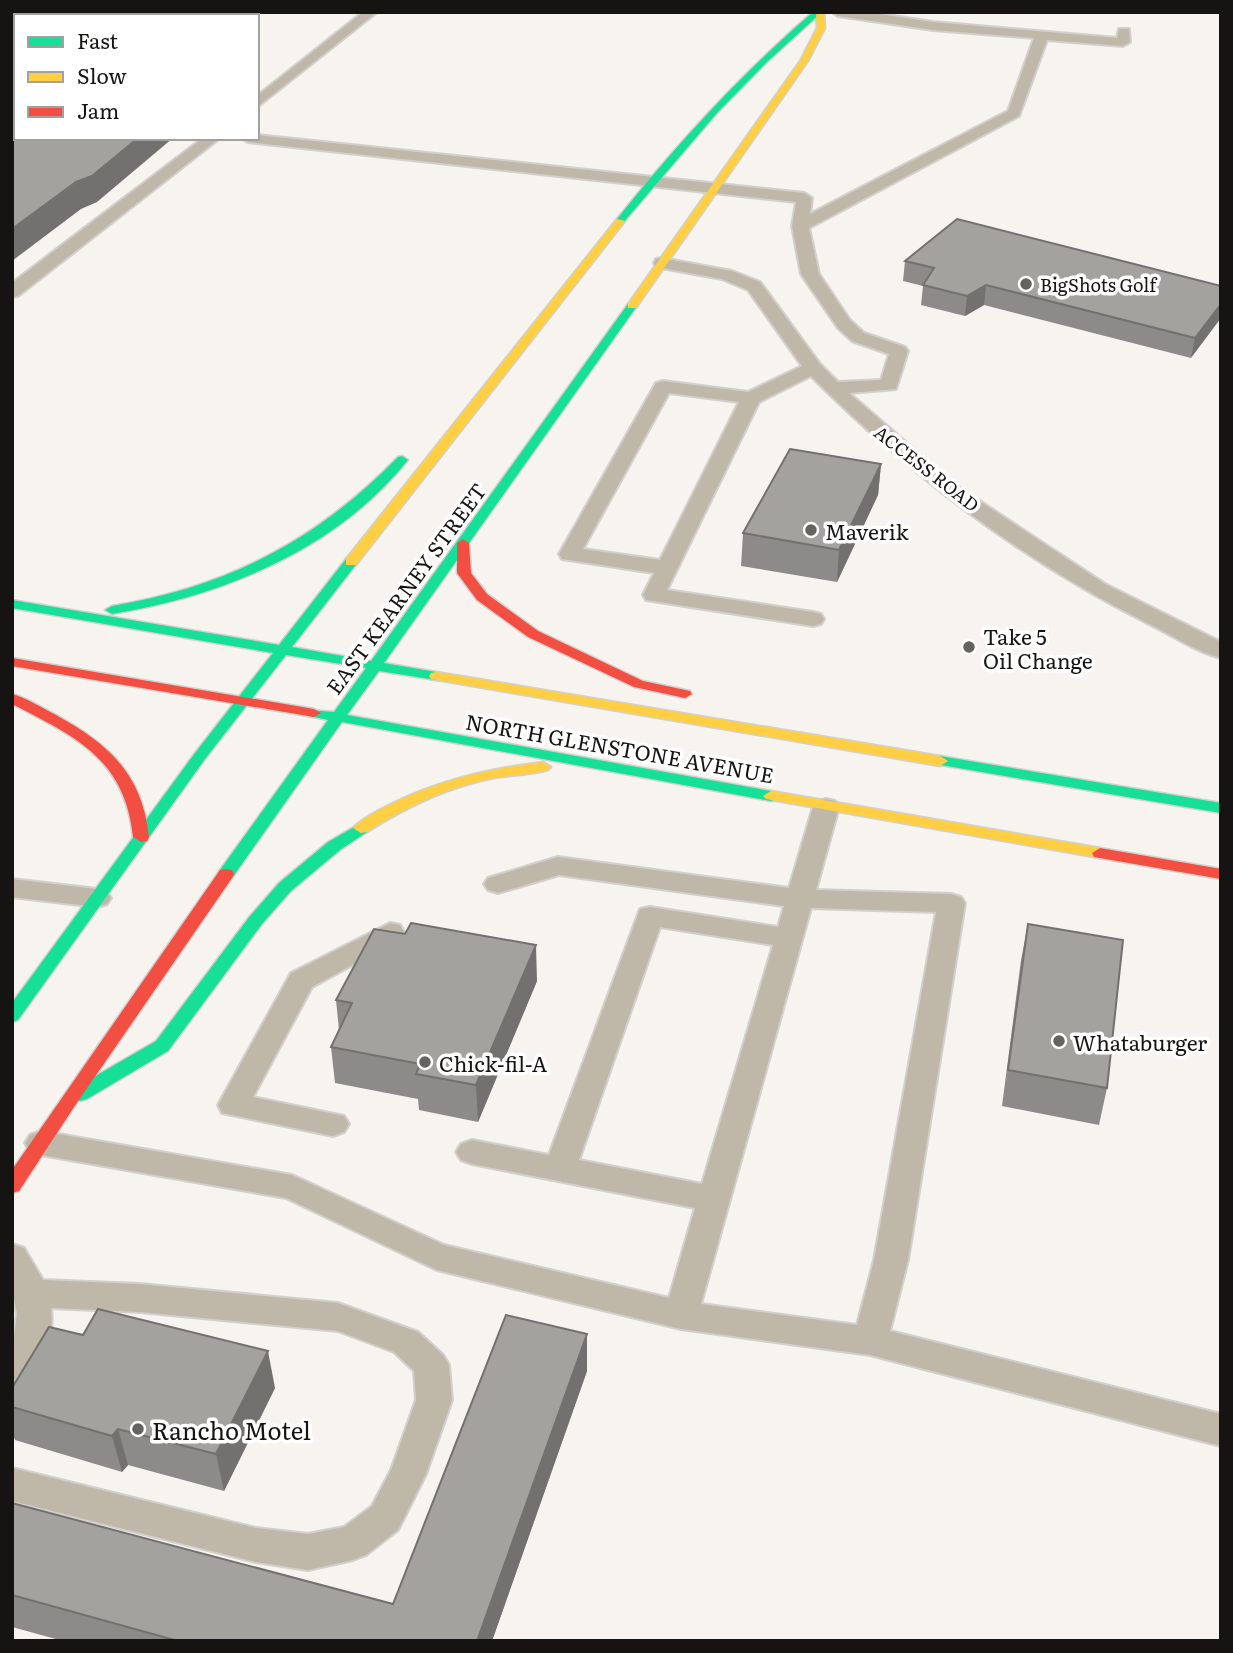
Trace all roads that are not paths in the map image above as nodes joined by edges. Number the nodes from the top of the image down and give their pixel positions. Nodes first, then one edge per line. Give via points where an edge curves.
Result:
1 (371, 12) edge
2 (819, 12) edge
3 (838, 12) edge
4 (1124, 32) dead end
5 (1042, 35) junction
6 (259, 101) edge
7 (259, 139) edge
8 (210, 140) edge
9 (653, 180) junction
10 (716, 188) junction
11 (631, 207) junction
12 (800, 226) junction
13 (568, 261) dead end
14 (662, 263) junction
15 (12, 292) edge
16 (813, 368) junction
17 (835, 388) junction
18 (751, 398) junction
19 (409, 451) dead end
20 (463, 543) junction
21 (668, 568) junction
22 (12, 604) edge
23 (61, 612) junction
24 (813, 619) dead end
25 (282, 649) junction
26 (1221, 651) edge
27 (12, 662) edge
28 (374, 663) junction
29 (705, 697) dead end
30 (12, 698) edge
31 (244, 700) junction
32 (338, 716) junction
33 (633, 771) junction
34 (826, 807) junction
35 (1221, 808) edge
36 (141, 836) junction
37 (1221, 874) edge
38 (498, 884) dead end
39 (12, 888) edge
40 (97, 898) junction
41 (800, 899) junction
42 (390, 932) edge
43 (788, 938) junction
44 (12, 1016) edge
45 (67, 1102) junction
46 (333, 1125) dead end
47 (41, 1143) junction
48 (472, 1152) dead end
49 (560, 1169) junction
50 (12, 1186) edge
51 (714, 1199) junction
52 (12, 1257) edge
53 (30, 1293) junction
54 (681, 1315) junction
55 (870, 1341) junction
56 (12, 1393) edge
57 (1221, 1430) edge
58 (12, 1484) edge

1 - 6 lane
2 - 9 main road, EAST KEARNEY STREET via 766,55
2 - 10 main road, EAST KEARNEY STREET via 821,28 804,61
3 - 5 lane
4 - 5 lane via 1123,41
5 - 12 lane via 1014,113
7 - 9 lane
8 - 15 lane
9 - 10 lane
9 - 11 main road, EAST KEARNEY STREET
10 - 12 lane via 804,198
10 - 14 main road, EAST KEARNEY STREET
11 - 13 main road
11 - 25 main road, EAST KEARNEY STREET
12 - 17 lane via 810,274 844,324 858,337 899,351 889,385
14 - 16 lane, ACCESS ROAD via 726,275 754,286
14 - 20 main road, EAST KEARNEY STREET
16 - 17 lane, ACCESS ROAD
16 - 18 lane
17 - 26 lane, ACCESS ROAD via 947,488 1097,589
18 - 21 lane
18 - 21 lane via 663,387 570,554
19 - 23 main road via 338,524 268,563 173,599 138,607
20 - 28 main road, EAST KEARNEY STREET
20 - 29 main road via 464,573 482,597 533,634 639,684
21 - 24 lane via 654,595
22 - 23 main road, NORTH GLENSTONE AVENUE
23 - 25 main road, NORTH GLENSTONE AVENUE
25 - 28 main road, NORTH GLENSTONE AVENUE
25 - 31 main road, EAST KEARNEY STREET
27 - 31 main road, NORTH GLENSTONE AVENUE
28 - 32 main road, EAST KEARNEY STREET
28 - 35 main road, NORTH GLENSTONE AVENUE
30 - 36 main road via 84,738 119,771 140,809
31 - 32 main road, NORTH GLENSTONE AVENUE
31 - 36 main road, EAST KEARNEY STREET
32 - 33 main road, NORTH GLENSTONE AVENUE
32 - 45 main road, EAST KEARNEY STREET
33 - 34 main road, NORTH GLENSTONE AVENUE
33 - 45 main road via 544,767 497,771 445,785 389,810 334,846 285,887 162,1046
34 - 37 main road, NORTH GLENSTONE AVENUE
34 - 41 lane
36 - 40 main road, EAST KEARNEY STREET
38 - 41 lane via 558,866
39 - 40 lane
40 - 44 main road, EAST KEARNEY STREET
41 - 43 lane
41 - 55 lane via 951,903 891,1260
42 - 46 lane via 301,980 233,1105
43 - 49 lane via 650,916
43 - 51 lane
45 - 47 main road, EAST KEARNEY STREET
47 - 50 main road, EAST KEARNEY STREET
47 - 54 lane via 292,1187 438,1257
48 - 49 lane
49 - 51 lane
51 - 54 lane
52 - 53 lane
53 - 56 lane via 36,1322 26,1368
53 - 58 lane via 338,1317 407,1342 431,1365 433,1400 408,1474 385,1518 353,1543 308,1552 256,1545
54 - 55 lane
55 - 57 lane

